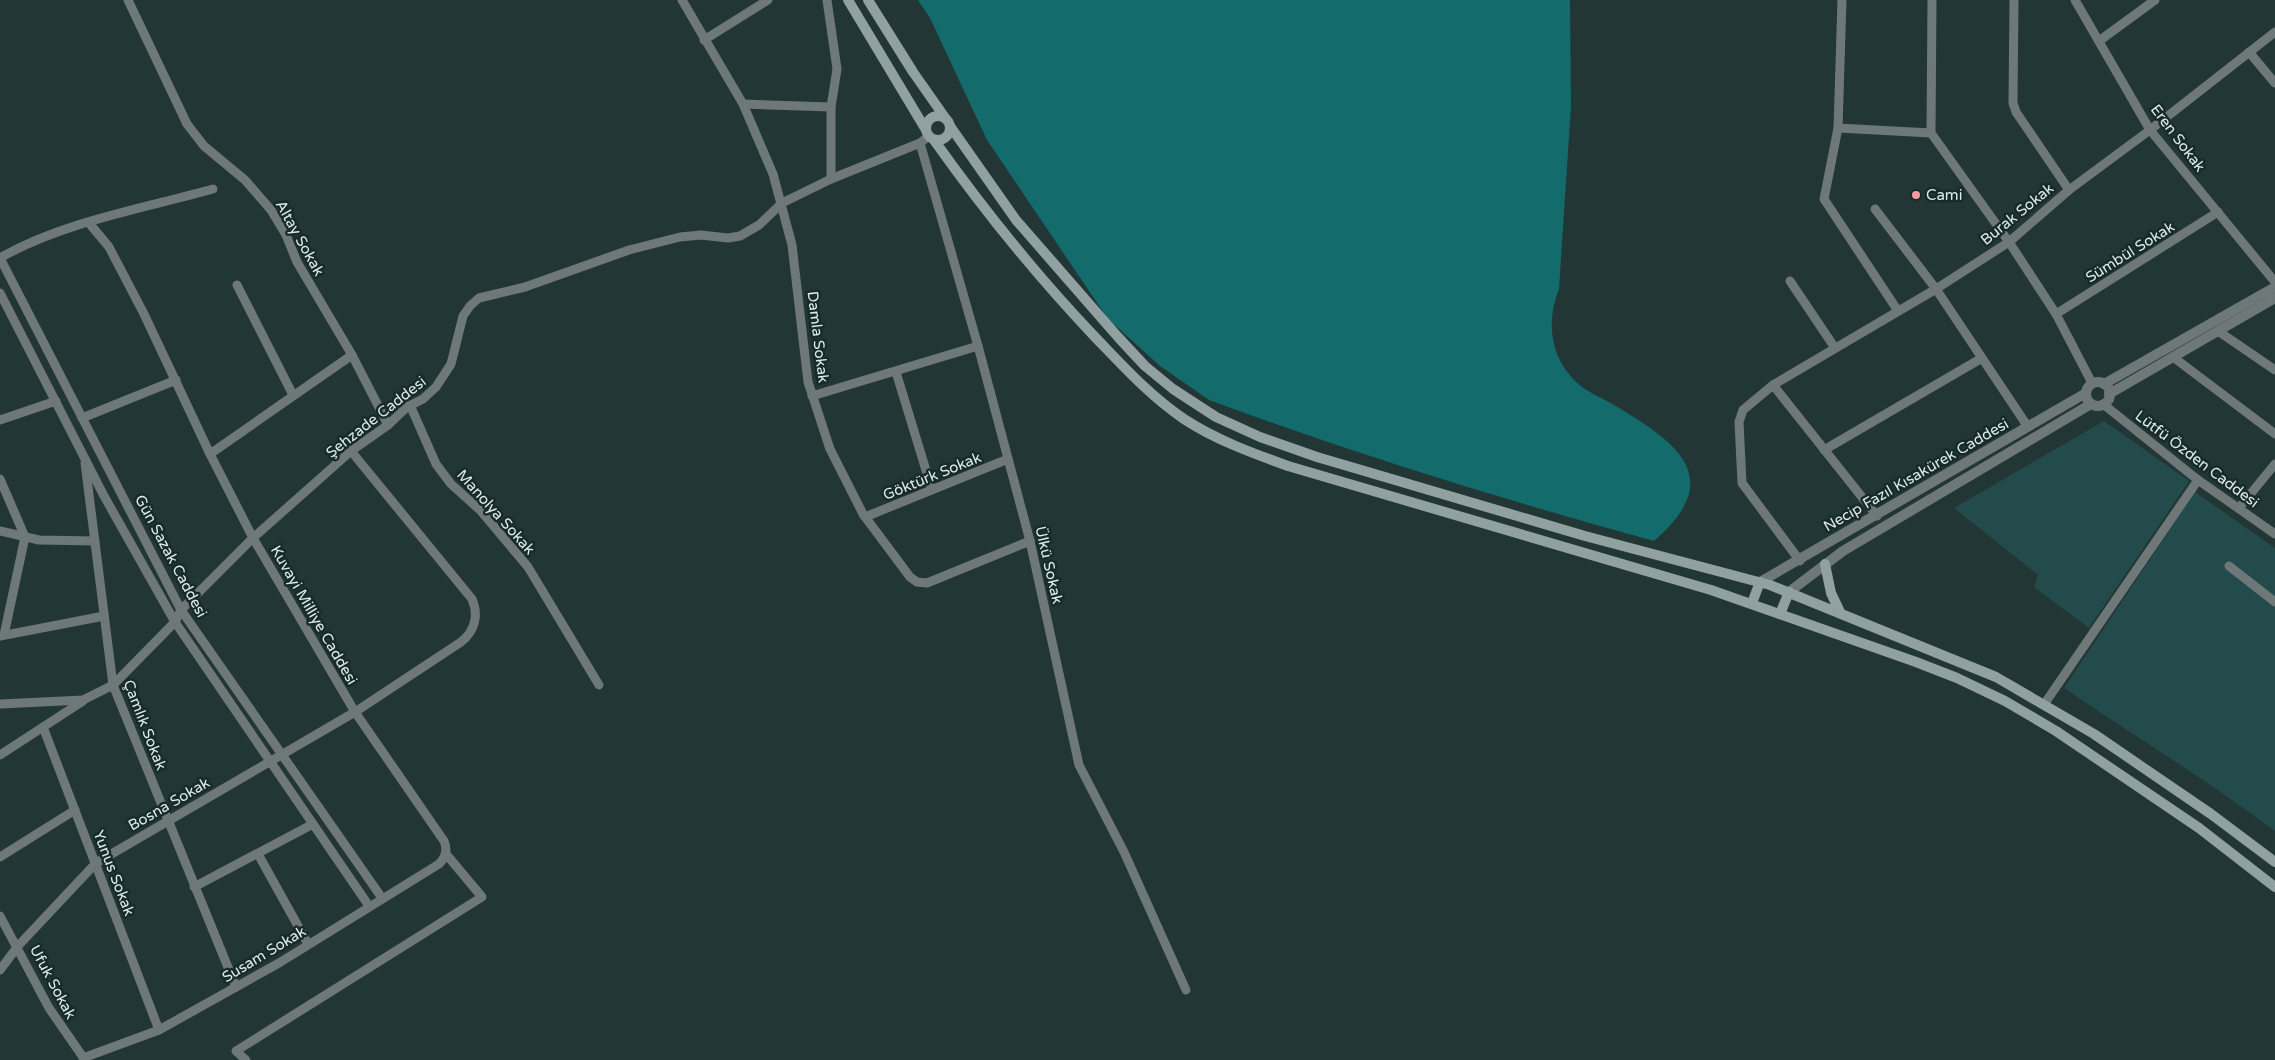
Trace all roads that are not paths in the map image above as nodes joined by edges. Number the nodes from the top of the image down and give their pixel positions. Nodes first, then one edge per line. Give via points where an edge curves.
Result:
1 (128, 0) edge
2 (682, 0) edge
3 (768, 0) edge
4 (827, 0) edge
5 (848, 0) edge
6 (868, 0) edge
7 (1842, 0) edge
8 (1932, 0) edge
9 (2014, 0) edge
10 (2075, 0) edge
11 (2155, 0) edge
12 (2275, 32) edge
13 (704, 40) junction
14 (2099, 41) junction
15 (2249, 52) junction
16 (2275, 83) edge
17 (743, 104) junction
18 (831, 107) junction
19 (948, 123) junction
20 (1838, 128) junction
21 (2150, 130) junction
22 (1931, 133) junction
23 (930, 135) junction
24 (920, 143) junction
25 (831, 179) junction
26 (213, 189) dead end
27 (2069, 190) junction
28 (782, 204) junction
29 (1875, 209) dead end
30 (2218, 212) junction
31 (90, 223) junction
32 (2009, 242) junction
33 (0, 258) edge
34 (1790, 281) dead end
35 (2275, 282) edge
36 (237, 285) dead end
37 (2275, 287) edge
38 (1936, 289) junction
39 (0, 293) edge
40 (2275, 298) edge
41 (1898, 311) junction
42 (2056, 314) junction
43 (2218, 330) junction
44 (978, 346) junction
45 (1836, 348) junction
46 (352, 355) junction
47 (2173, 357) junction
48 (1982, 358) junction
49 (2275, 370) edge
50 (896, 372) junction
51 (176, 380) junction
52 (2092, 383) junction
53 (2104, 384) junction
54 (1773, 385) junction
55 (2086, 393) junction
56 (2110, 394) junction
57 (293, 395) junction
58 (812, 396) junction
59 (56, 401) junction
60 (2091, 404) junction
61 (2103, 404) junction
62 (410, 405) junction
63 (82, 418) junction
64 (0, 420) edge
65 (388, 425) junction
66 (2028, 427) junction
67 (2275, 434) edge
68 (1824, 450) junction
69 (351, 451) junction
70 (210, 454) junction
71 (84, 457) junction
72 (1008, 460) junction
73 (2275, 464) edge
74 (0, 479) edge
75 (2198, 480) junction
76 (932, 490) junction
77 (2239, 508) junction
78 (1877, 516) junction
79 (865, 517) junction
80 (0, 531) edge
81 (2275, 534) edge
82 (25, 537) junction
83 (253, 538) junction
84 (95, 541) junction
85 (1030, 541) junction
86 (1800, 561) junction
87 (1825, 564) junction
88 (2229, 566) dead end
89 (1760, 582) junction
90 (1789, 592) junction
91 (2275, 602) edge
92 (1752, 604) junction
93 (181, 610) junction
94 (1840, 612) junction
95 (1780, 614) junction
96 (104, 616) junction
97 (175, 622) junction
98 (2, 635) edge
99 (113, 685) junction
100 (599, 685) dead end
101 (83, 700) junction
102 (2045, 703) junction
103 (0, 704) edge
104 (355, 712) junction
105 (43, 727) junction
106 (0, 755) edge
107 (282, 755) junction
108 (270, 762) junction
109 (75, 810) junction
110 (168, 820) junction
111 (313, 824) junction
112 (258, 854) junction
113 (446, 854) junction
114 (0, 857) edge
115 (2275, 862) edge
116 (96, 863) junction
117 (194, 887) junction
118 (2275, 887) edge
119 (382, 898) junction
120 (369, 906) junction
121 (0, 916) edge
122 (308, 944) junction
123 (18, 946) junction
124 (0, 970) edge
125 (236, 987) junction
126 (1186, 990) dead end
127 (159, 1030) junction
128 (84, 1059) edge
129 (246, 1060) edge

1 - 46 street, Altay Sokak via 187,124 204,146 245,180 271,210 297,262
2 - 13 street, Damla Sokak
3 - 13 street
4 - 18 street via 837,69
5 - 23 main road
6 - 19 main road
7 - 20 street
8 - 22 street
9 - 27 street via 2013,103
10 - 14 street, Eren Sokak
11 - 14 street
12 - 15 street, Burak Sokak
13 - 17 street, Damla Sokak
14 - 21 street, Eren Sokak
15 - 16 street
15 - 21 street, Burak Sokak
17 - 18 street
17 - 28 street, Damla Sokak via 764,150
18 - 25 street
19 - 23 main road via 946,138
19 - 23 main road via 934,117 928,122
19 - 89 main road via 1016,220 1118,337 1167,384 1216,417 1317,457 1585,536
20 - 22 street
20 - 41 street via 1824,199
21 - 27 street, Burak Sokak
21 - 30 street, Eren Sokak
22 - 32 street
23 - 24 street
23 - 92 main road via 1008,238 1069,310 1141,385 1170,410 1202,430 1288,466
24 - 25 street, Şehzade Caddesi
24 - 44 street, Ülkü Sokak
25 - 28 street, Şehzade Caddesi
26 - 31 street
27 - 32 street, Burak Sokak
28 - 58 street, Damla Sokak via 795,269 804,358
28 - 62 street, Şehzade Caddesi via 759,225 740,236 680,237 629,250 525,287 479,298 463,316 455,352 442,380 430,393
29 - 38 street
30 - 35 street, Eren Sokak
30 - 42 street, Sümbül Sokak
31 - 33 street via 33,241
31 - 51 street, Kuvayi Milliye Caddesi via 108,247
32 - 38 street, Burak Sokak
32 - 42 street
33 - 63 street, Gün Sazak Caddesi
34 - 45 street
36 - 57 street
37 - 53 street
38 - 41 street, Burak Sokak
38 - 48 street
39 - 59 street, Gün Sazak Caddesi
40 - 43 street
41 - 45 street, Burak Sokak
42 - 52 street
43 - 47 street
43 - 49 street
44 - 50 street
44 - 72 street, Ülkü Sokak
45 - 54 street, Burak Sokak
46 - 57 street
46 - 65 street, Altay Sokak
47 - 56 street
47 - 67 street
48 - 66 street
48 - 68 street
50 - 58 street
50 - 76 street
51 - 63 street
51 - 70 street, Kuvayi Milliye Caddesi
52 - 53 street
52 - 55 street
53 - 56 street
54 - 68 street
54 - 86 street, Burak Sokak via 1740,416 1742,483
55 - 60 street
55 - 66 street, Necip Fazıl Kısakürek Caddesi
56 - 61 street
57 - 70 street
58 - 79 street, Damla Sokak via 830,449
59 - 64 street
59 - 71 street, Gün Sazak Caddesi
60 - 61 street
60 - 87 street, Necip Fazıl Kısakürek Caddesi
61 - 75 street, Lütfü Özden Caddesi
62 - 65 street, Şehzade Caddesi
62 - 100 street, Manolya Sokak via 436,464 528,567
63 - 93 street, Gün Sazak Caddesi
65 - 69 street, Şehzade Caddesi
66 - 78 street, Necip Fazıl Kısakürek Caddesi
68 - 78 street
69 - 83 street, Şehzade Caddesi
69 - 104 street, Bosna Sokak via 472,599 476,616 473,628 461,642
70 - 83 street, Kuvayi Milliye Caddesi
71 - 84 street, Çamlık Sokak
71 - 97 street, Gün Sazak Caddesi
72 - 76 street, Göktürk Sokak
72 - 85 street, Ülkü Sokak
73 - 77 street
74 - 82 street
75 - 77 street, Lütfü Özden Caddesi
75 - 102 street
76 - 79 street, Göktürk Sokak
77 - 81 street, Lütfü Özden Caddesi
78 - 86 street, Necip Fazıl Kısakürek Caddesi
79 - 85 street, Damla Sokak via 910,577 920,583
80 - 82 street
82 - 84 street
82 - 98 street
83 - 93 street, Şehzade Caddesi
83 - 104 street, Kuvayi Milliye Caddesi
84 - 96 street, Çamlık Sokak
85 - 126 street, Ülkü Sokak via 1079,765 1124,852
86 - 89 street, Necip Fazıl Kısakürek Caddesi
87 - 90 street, Necip Fazıl Kısakürek Caddesi
87 - 94 main road via 1831,594
88 - 91 street
89 - 90 main road
89 - 92 main road
90 - 94 main road
90 - 95 main road
92 - 95 main road
93 - 97 street, Şehzade Caddesi
93 - 107 street, Gün Sazak Caddesi
94 - 102 main road via 1996,677
95 - 118 main road via 1930,667 2005,701 2056,731 2199,828
96 - 98 street
96 - 99 street, Çamlık Sokak
97 - 99 street, Şehzade Caddesi
97 - 108 street, Gün Sazak Caddesi
99 - 101 street, Şehzade Caddesi
99 - 110 street, Çamlık Sokak
101 - 103 street, Şehzade Caddesi
101 - 105 street
102 - 115 main road via 2169,785
104 - 107 street, Bosna Sokak
104 - 113 street, Kuvayi Milliye Caddesi via 444,841
105 - 106 street
105 - 109 street, Yunus Sokak
107 - 108 street, Bosna Sokak
107 - 119 street, Gün Sazak Caddesi
108 - 110 street, Bosna Sokak
108 - 111 street, Gün Sazak Caddesi
109 - 114 street
109 - 116 street, Yunus Sokak
110 - 116 street, Bosna Sokak
110 - 117 street, Çamlık Sokak
111 - 112 street
111 - 120 street, Gün Sazak Caddesi
112 - 117 street
112 - 122 street
113 - 119 street, Susam Sokak via 439,864
113 - 129 street, Kuvayi Milliye Caddesi via 482,898 236,1051
116 - 123 street, Bosna Sokak
116 - 127 street, Yunus Sokak
117 - 125 street, Çamlık Sokak
119 - 120 street, Susam Sokak
120 - 122 street, Susam Sokak
121 - 123 street, Ufuk Sokak
122 - 125 street, Susam Sokak
123 - 124 street, Bosna Sokak
123 - 128 street, Ufuk Sokak via 49,1008
125 - 127 street, Susam Sokak
127 - 128 street, Susam Sokak

